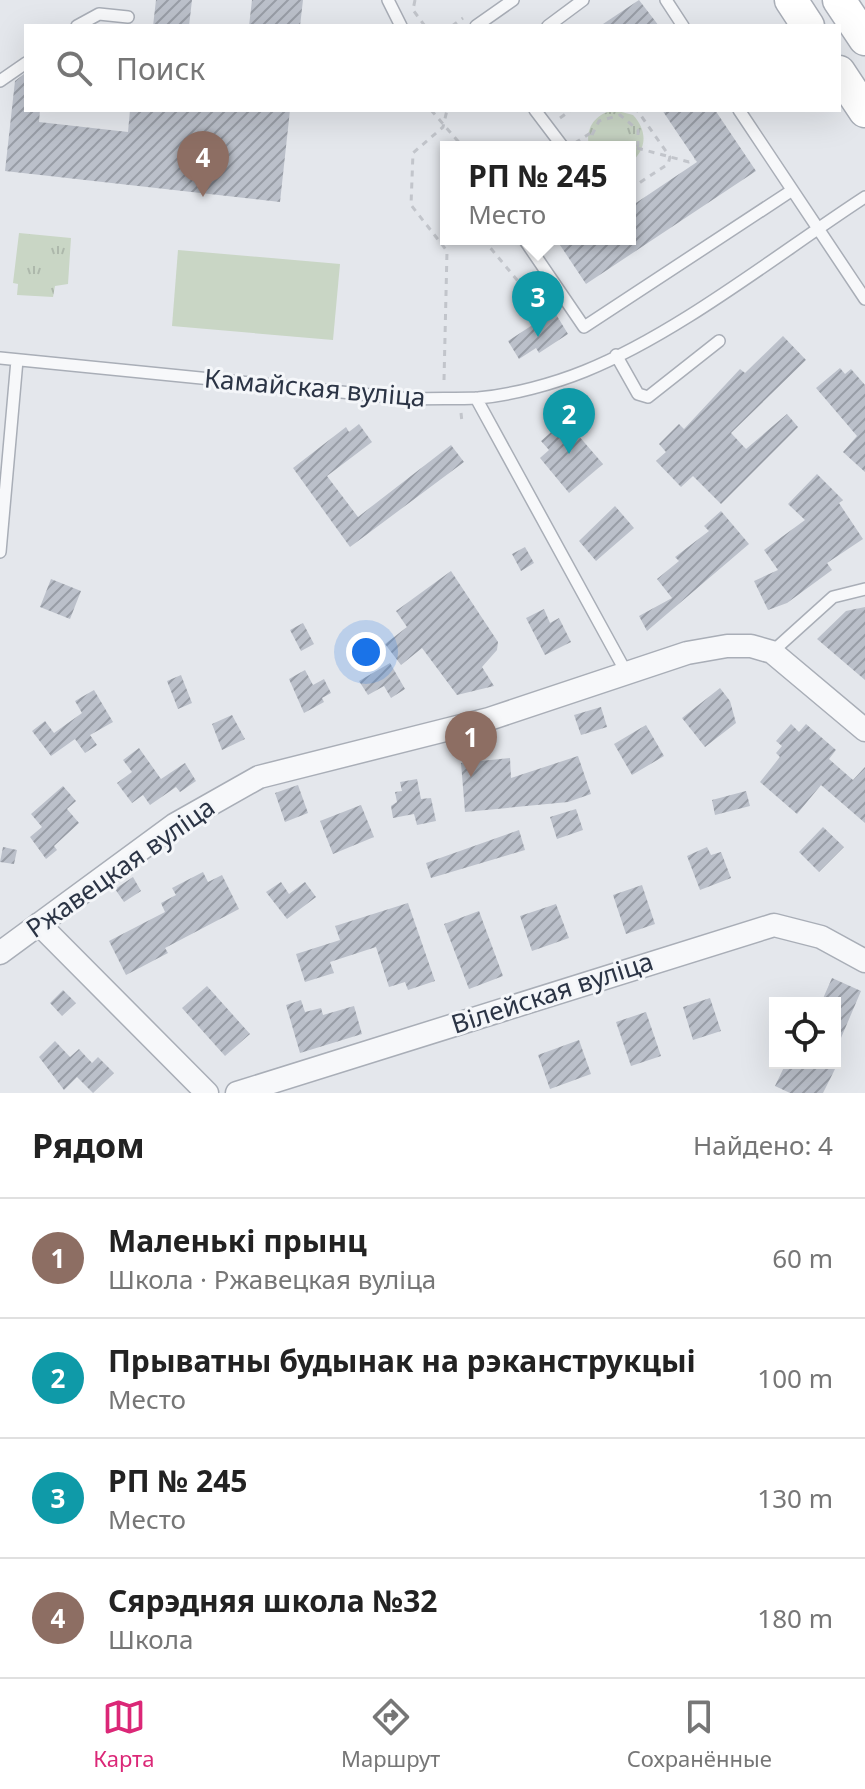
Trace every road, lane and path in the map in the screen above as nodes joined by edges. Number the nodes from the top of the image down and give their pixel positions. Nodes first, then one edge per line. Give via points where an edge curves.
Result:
1 (388, 0) edge
2 (415, 0) edge
3 (513, 0) edge
4 (583, 0) edge
5 (666, 0) edge
6 (791, 0) edge
7 (839, 0) edge
8 (128, 17) dead end
9 (81, 24) edge
10 (400, 24) edge
11 (424, 24) edge
12 (479, 24) edge
13 (551, 24) edge
14 (682, 24) edge
15 (807, 24) edge
16 (865, 39) edge
17 (24, 64) edge
18 (841, 75) edge
19 (0, 81) edge
20 (865, 111) edge
21 (432, 112) edge
22 (447, 112) edge
23 (537, 112) edge
24 (613, 112) edge
25 (638, 112) edge
26 (740, 112) edge
27 (443, 127) junction
28 (593, 131) junction
29 (457, 141) edge
30 (558, 141) edge
31 (582, 141) edge
32 (593, 141) edge
33 (637, 148) joint
34 (670, 157) junction
35 (695, 159) dead end
36 (636, 185) edge
37 (791, 191) junction
38 (865, 197) edge
39 (817, 230) junction
40 (440, 242) edge
41 (442, 245) edge
42 (488, 245) edge
43 (528, 245) edge
44 (532, 298) dead end
45 (865, 299) edge
46 (719, 341) dead end
47 (616, 355) junction
48 (0, 358) edge
49 (17, 360) junction
50 (444, 380) dead end
51 (476, 398) junction
52 (0, 552) edge
53 (865, 589) edge
54 (772, 652) junction
55 (626, 672) junction
56 (865, 730) edge
57 (39, 924) junction
58 (0, 953) edge
59 (865, 961) edge
60 (207, 1093) edge
61 (237, 1093) edge

1 - 10 lane
2 - 11 path via 413,10
3 - 12 lane
4 - 13 lane
5 - 14 lane
6 - 15 main road
7 - 16 main road
8 - 9 lane via 99,14
17 - 19 lane
18 - 20 main road
21 - 27 path
22 - 27 path
23 - 30 lane
24 - 28 path
24 - 33 path via 634,123
25 - 34 path
26 - 37 lane
27 - 29 path
27 - 40 path via 413,153 411,205
28 - 31 path
28 - 32 path
33 - 34 path
34 - 35 path
34 - 36 path via 668,164
37 - 39 lane
37 - 43 lane via 584,327
38 - 39 lane, Камайская вуліца
39 - 45 lane
39 - 47 lane, Камайская вуліца
41 - 50 path via 447,251
42 - 44 path
46 - 47 lane via 648,397 638,394
47 - 51 lane, Камайская вуліца via 584,371
48 - 49 lane, Камайская вуліца
49 - 51 lane, Камайская вуліца via 411,399
49 - 52 lane
51 - 55 lane
53 - 54 lane via 833,597
54 - 55 street, Ржавецкая вуліца via 751,646 709,648
54 - 56 street
55 - 57 street, Ржавецкая вуліца via 489,719 259,777 174,825
57 - 58 street, Ржавецкая вуліца
57 - 60 street
59 - 61 street, Вілейская вуліца via 821,937 774,925

